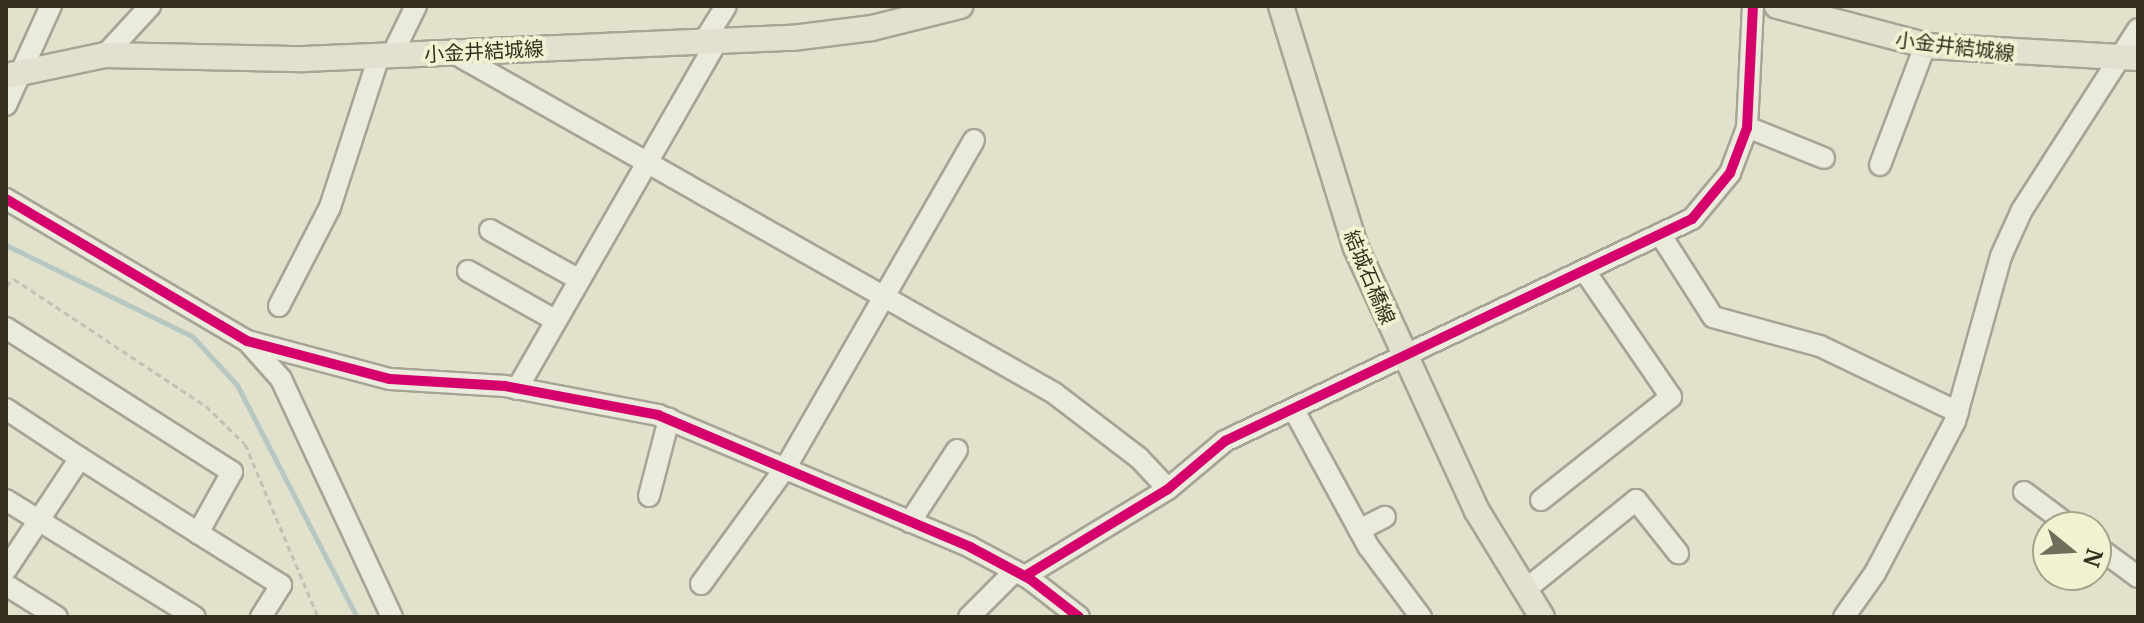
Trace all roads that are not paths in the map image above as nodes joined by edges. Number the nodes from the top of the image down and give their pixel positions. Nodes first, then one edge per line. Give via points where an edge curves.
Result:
1 (51, 6) edge
2 (150, 6) edge
3 (416, 6) edge
4 (726, 6) edge
5 (960, 6) edge
6 (1281, 6) edge
7 (1753, 6) edge
8 (1777, 6) edge
9 (2138, 29) edge
10 (711, 41) junction
11 (1925, 46) junction
12 (452, 52) junction
13 (105, 55) junction
14 (386, 56) junction
15 (2127, 58) edge
16 (14, 75) edge
17 (6, 105) edge
18 (1747, 127) junction
19 (974, 140) dead end
20 (1824, 158) dead end
21 (643, 163) junction
22 (1880, 165) dead end
23 (6, 199) edge
24 (490, 230) dead end
25 (1660, 234) junction
26 (468, 271) dead end
27 (1586, 273) junction
28 (578, 279) junction
29 (886, 299) junction
30 (279, 306) dead end
31 (555, 320) junction
32 (6, 328) edge
33 (247, 341) junction
34 (1403, 357) junction
35 (517, 389) junction
36 (6, 409) edge
37 (1295, 412) junction
38 (1958, 412) junction
39 (669, 419) junction
40 (957, 450) dead end
41 (80, 458) junction
42 (786, 467) junction
43 (1168, 489) junction
44 (2024, 492) dead end
45 (649, 496) dead end
46 (6, 500) edge
47 (1541, 500) dead end
48 (2050, 511) edge
49 (1385, 517) dead end
50 (40, 521) junction
51 (910, 522) junction
52 (1359, 530) junction
53 (198, 533) junction
54 (1678, 553) dead end
55 (2112, 558) edge
56 (6, 570) edge
57 (1020, 574) junction
58 (2138, 577) edge
59 (701, 584) dead end
60 (6, 585) edge
61 (1525, 590) junction
62 (57, 617) edge
63 (195, 617) edge
64 (261, 617) edge
65 (392, 617) edge
66 (969, 617) edge
67 (1079, 617) edge
68 (1421, 617) edge
69 (1542, 617) edge
70 (1844, 617) edge

1 - 16 street
2 - 13 street
3 - 14 street
4 - 10 street
5 - 10 main road, 小金井結城線 via 872,28
6 - 34 main road, 結城石橋線 via 1333,183
7 - 18 street
8 - 11 main road, 小金井結城線
9 - 15 street
10 - 12 main road, 小金井結城線
10 - 21 street
11 - 15 main road, 小金井結城線
11 - 22 street
12 - 14 main road, 小金井結城線
12 - 21 street
13 - 14 main road, 小金井結城線
13 - 16 main road, 小金井結城線
14 - 30 street via 330,207
15 - 38 street via 2001,256
16 - 17 street
18 - 20 street
18 - 25 street via 1730,173 1692,219
19 - 29 street
21 - 28 street
21 - 29 street
23 - 33 street
24 - 28 street
25 - 27 street
25 - 38 street via 1713,317 1820,346
26 - 31 street
27 - 34 street
27 - 47 street via 1671,397
28 - 31 street
29 - 42 street
29 - 43 street via 1054,393 1139,458
31 - 35 street
32 - 53 street via 232,472
33 - 35 street via 390,379
33 - 65 street via 281,379
34 - 37 street
34 - 61 main road, 結城石橋線 via 1477,511
35 - 39 street
36 - 41 street
37 - 43 street via 1225,441
37 - 52 street
38 - 70 street via 1914,503
39 - 42 street
39 - 45 street
40 - 51 street
41 - 50 street
41 - 53 street
42 - 51 street
42 - 59 street
43 - 57 street
44 - 48 street
46 - 50 street
49 - 52 street
50 - 56 street
50 - 63 street
51 - 57 street
52 - 68 street
53 - 64 street via 281,585
54 - 61 street via 1636,500
55 - 58 street
57 - 66 street
57 - 67 street
60 - 62 street
61 - 69 main road, 結城石橋線

